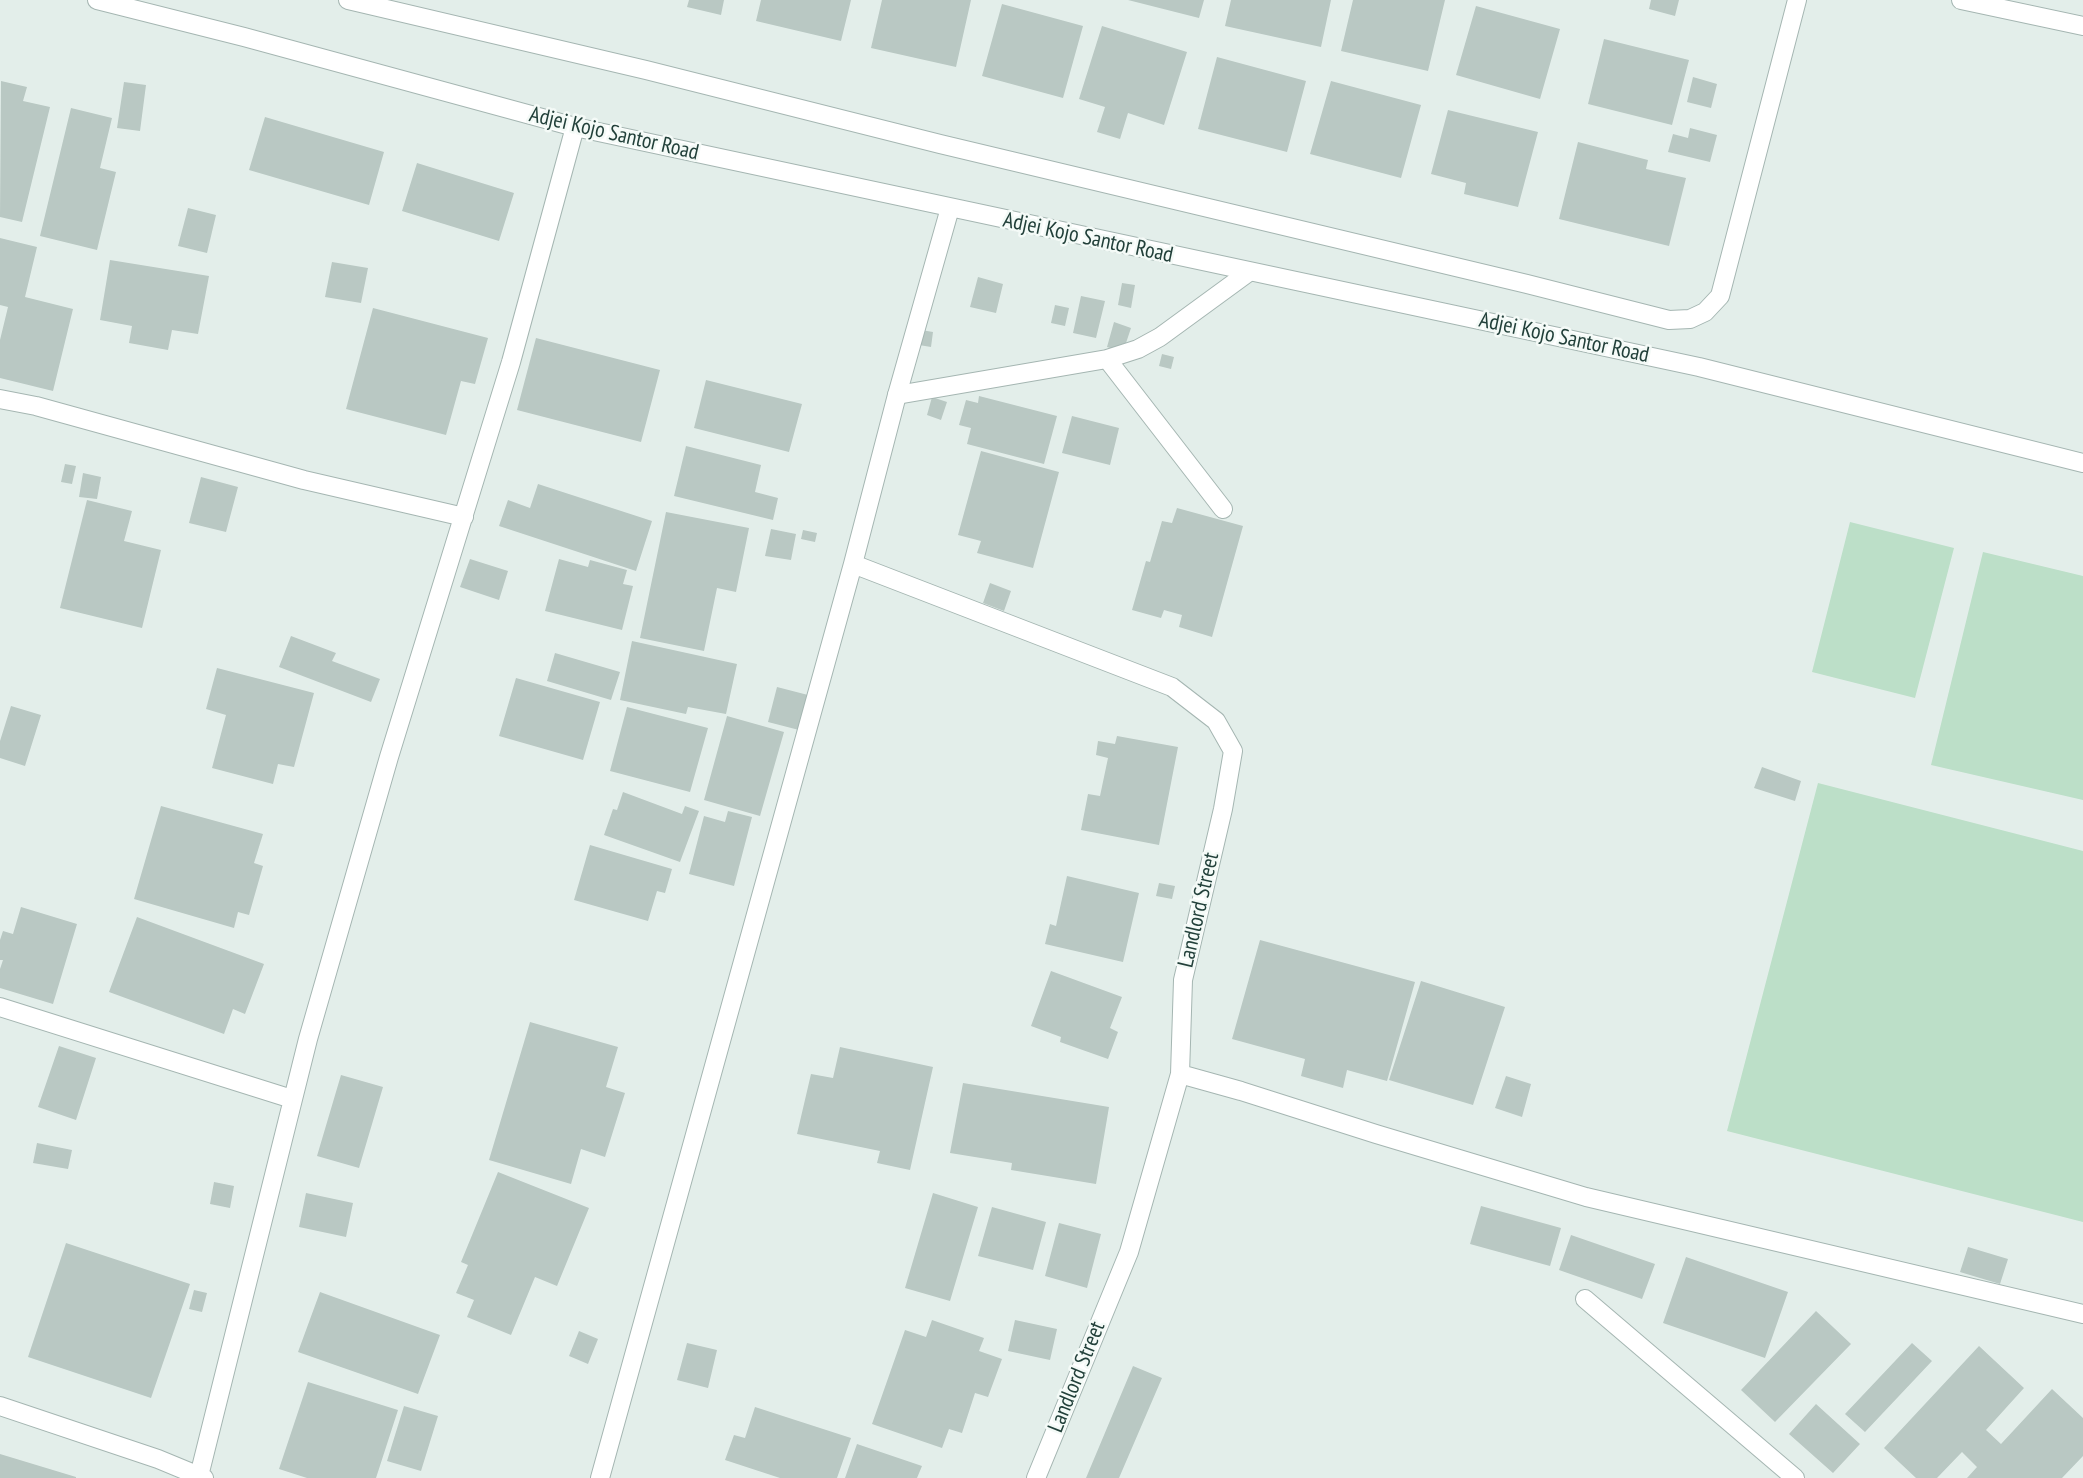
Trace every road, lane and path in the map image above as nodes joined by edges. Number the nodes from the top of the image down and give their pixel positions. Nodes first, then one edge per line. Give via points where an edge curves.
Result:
1 (97, 0) edge
2 (348, 0) edge
3 (1797, 0) edge
4 (1961, 0) edge
5 (2083, 26) edge
6 (575, 127) junction
7 (950, 208) junction
8 (1249, 272) junction
9 (1107, 359) junction
10 (897, 395) junction
11 (0, 399) edge
12 (2083, 463) edge
13 (1223, 509) dead end
14 (464, 517) junction
15 (853, 564) junction
16 (0, 1007) edge
17 (1180, 1074) junction
18 (292, 1099) junction
19 (1585, 1299) dead end
20 (2083, 1314) edge
21 (0, 1406) edge
22 (202, 1477) edge
23 (600, 1478) edge
24 (1036, 1478) edge
25 (1795, 1478) edge

1 - 6 street, Adjei Kojo Santor Road
2 - 3 street via 1669,320 1690,319 1705,312 1720,296
4 - 5 street
6 - 7 street, Adjei Kojo Santor Road
6 - 14 street
7 - 8 street, Adjei Kojo Santor Road
7 - 10 street
8 - 9 street via 1160,337
8 - 12 street, Adjei Kojo Santor Road via 1699,367
9 - 10 street
9 - 13 street
10 - 15 street
11 - 14 street via 304,480
14 - 18 street via 389,757
15 - 17 street, Landlord Street via 1172,687 1216,721 1233,751 1183,980
15 - 23 street
16 - 18 street
17 - 20 street via 1586,1197
17 - 24 street, Landlord Street via 1129,1252
18 - 22 street
19 - 25 street
21 - 22 street

